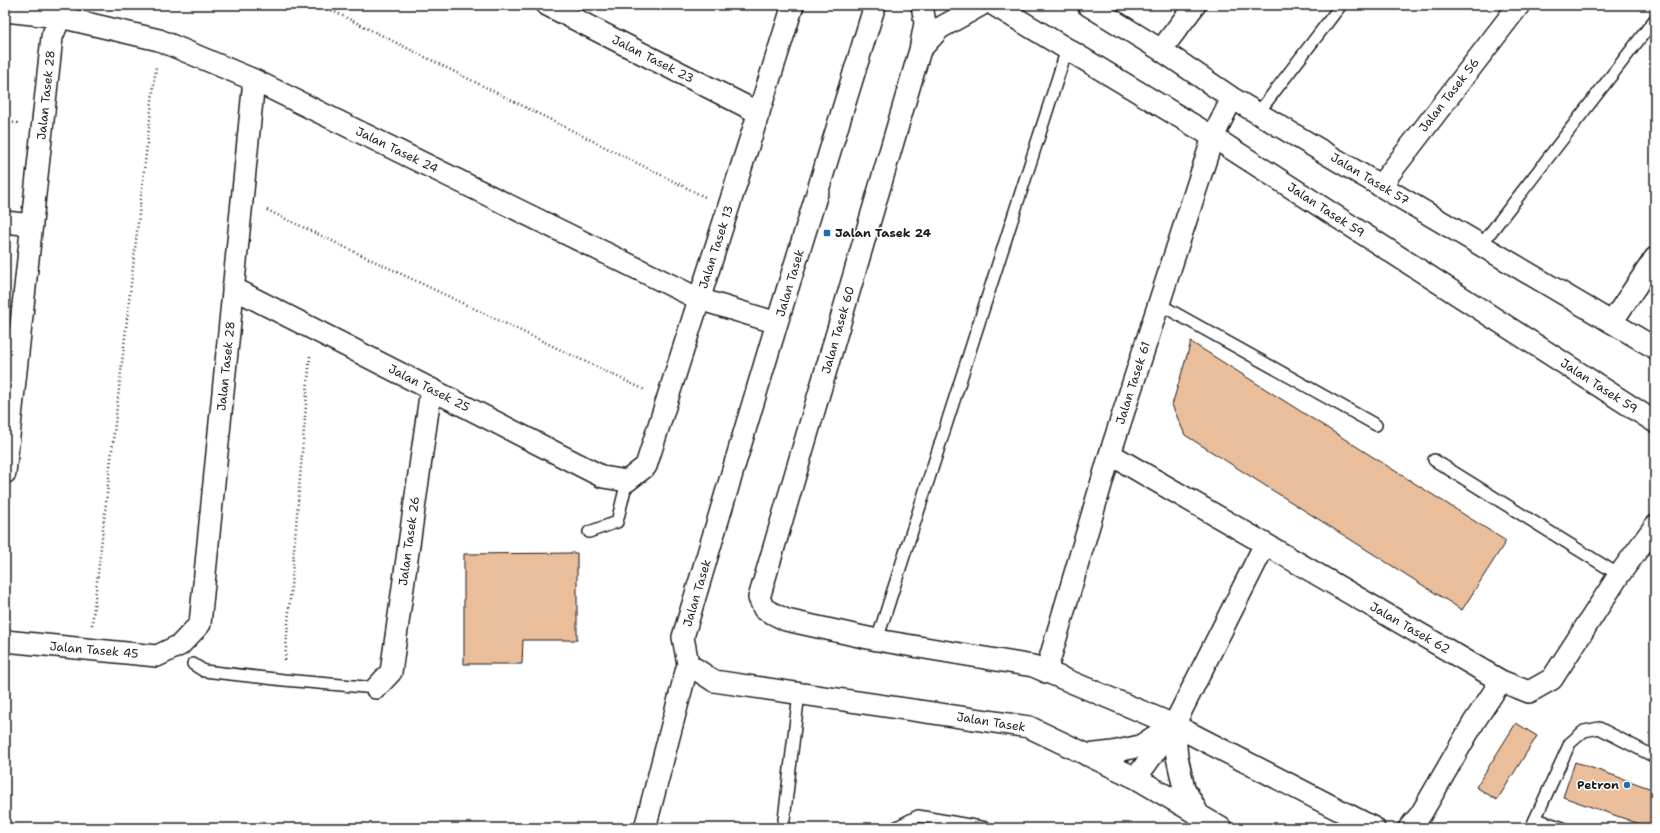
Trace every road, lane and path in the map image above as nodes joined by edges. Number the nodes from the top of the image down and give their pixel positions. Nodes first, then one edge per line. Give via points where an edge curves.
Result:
1 (321, 5) edge
2 (547, 5) edge
3 (793, 5) edge
4 (875, 5) edge
5 (922, 5) edge
6 (981, 5) edge
7 (994, 5) edge
8 (1088, 5) edge
9 (1195, 5) edge
10 (1341, 5) edge
11 (1519, 5) edge
12 (5, 11) edge
13 (62, 11) edge
14 (1655, 19) edge
15 (159, 40) junction
16 (1067, 49) junction
17 (920, 50) junction
18 (1160, 50) junction
19 (254, 80) junction
20 (1232, 98) junction
21 (759, 113) junction
22 (1258, 113) junction
23 (1213, 137) junction
24 (1380, 186) junction
25 (242, 198) junction
26 (728, 209) junction
27 (5, 222) edge
28 (32, 225) junction
29 (1481, 245) junction
30 (1655, 258) edge
31 (234, 288) junction
32 (700, 299) junction
33 (1159, 304) junction
34 (1612, 322) junction
35 (777, 323) junction
36 (312, 328) junction
37 (1655, 348) edge
38 (430, 389) junction
39 (667, 401) junction
40 (1655, 422) edge
41 (1376, 426) dead end
42 (7, 430) edge
43 (1110, 454) junction
44 (1434, 460) dead end
45 (5, 473) edge
46 (627, 481) junction
47 (1655, 526) edge
48 (589, 532) dead end
49 (1265, 544) junction
50 (1619, 575) junction
51 (876, 640) junction
52 (5, 641) edge
53 (180, 645) joint
54 (89, 649) junction
55 (193, 664) dead end
56 (688, 664) junction
57 (1046, 672) junction
58 (284, 680) junction
59 (1501, 681) junction
60 (376, 688) joint
61 (799, 693) junction
62 (1174, 725) junction
63 (1087, 755) junction
64 (1655, 757) edge
65 (1136, 778) junction
66 (1199, 816) junction
67 (1534, 823) edge
68 (645, 828) edge
69 (783, 828) edge
70 (895, 828) edge
71 (986, 828) edge
72 (1220, 828) edge
73 (1374, 828) edge
74 (1409, 828) edge
75 (1563, 828) edge

1 - 26 path
2 - 21 street, Jalan Tasek 23
3 - 21 street, Jalan Tasek 13
4 - 35 street, Jalan Tasek
5 - 17 street, Jalan Tasek 60 via 925,23
6 - 17 street via 940,28
7 - 16 street, Jalan Tasek 59
8 - 18 street, Jalan Tasek 57
9 - 18 street
10 - 22 lane
11 - 24 street, Jalan Tasek 56
12 - 13 street, Jalan Tasek 24
13 - 15 street, Jalan Tasek 24
13 - 28 street, Jalan Tasek 28 via 52,37
14 - 29 lane
15 - 19 street, Jalan Tasek 24
15 - 54 path
16 - 23 street, Jalan Tasek 59
16 - 51 lane
17 - 51 street, Jalan Tasek 60 via 759,598 764,609 786,620
18 - 20 street, Jalan Tasek 57
19 - 25 street, Jalan Tasek 28
19 - 32 street, Jalan Tasek 24
20 - 22 street, Jalan Tasek 57
20 - 23 street, Jalan Tasek 61
21 - 26 street, Jalan Tasek 13
22 - 24 street, Jalan Tasek 57
23 - 33 street, Jalan Tasek 61
23 - 40 street, Jalan Tasek 59
24 - 29 street, Jalan Tasek 57
25 - 31 street, Jalan Tasek 28
25 - 39 path
26 - 32 street, Jalan Tasek 13
27 - 28 street
28 - 42 street, Jalan Tasek 28
29 - 34 street, Jalan Tasek 57
30 - 34 street
31 - 36 street, Jalan Tasek 25
31 - 53 street, Jalan Tasek 28 via 200,624
32 - 35 street, Jalan Tasek 24
32 - 39 street, Jalan Tasek 13
33 - 41 lane
33 - 43 street, Jalan Tasek 61
34 - 37 street, Jalan Tasek 57
35 - 56 street, Jalan Tasek via 684,637
36 - 38 street, Jalan Tasek 25
36 - 58 path
38 - 46 street, Jalan Tasek 25 via 603,477
38 - 60 street, Jalan Tasek 26 via 390,672
39 - 46 street, Jalan Tasek 13 via 646,466
42 - 45 street, Jalan Tasek 28
43 - 49 street, Jalan Tasek 62
43 - 57 street, Jalan Tasek 61
44 - 50 lane
46 - 48 lane via 617,522
47 - 50 street, Jalan Tasek 62
49 - 59 street, Jalan Tasek 62
49 - 62 street
50 - 59 street, Jalan Tasek 62 via 1552,679 1530,692
51 - 57 street via 1033,666
52 - 54 street, Jalan Tasek 45
53 - 54 street, Jalan Tasek 45 via 157,656
55 - 58 lane via 204,671
56 - 61 street, Jalan Tasek via 714,681
56 - 68 street
57 - 62 street
58 - 60 lane
59 - 74 street via 1474,722 1421,814
61 - 63 street, Jalan Tasek via 1029,727
61 - 69 lane
62 - 63 street via 1140,746
62 - 65 street
62 - 66 street via 1177,757 1184,788
62 - 73 street
63 - 65 street, Jalan Tasek
64 - 67 lane via 1599,728 1584,731 1570,743
65 - 66 street, Jalan Tasek
66 - 72 street, Jalan Tasek
67 - 75 lane
70 - 71 lane via 918,816

